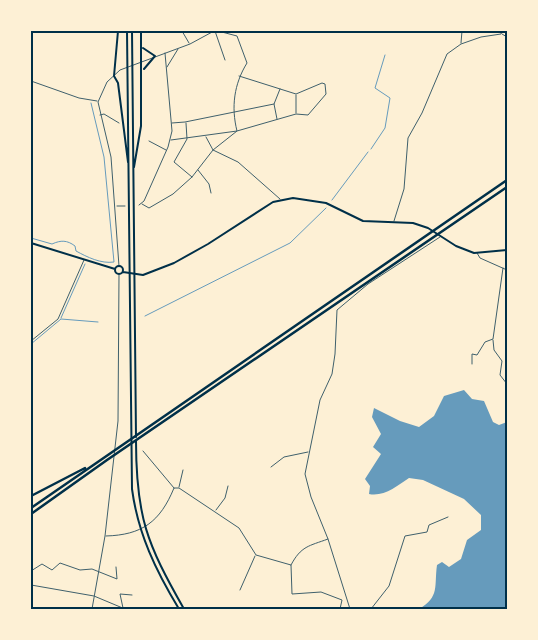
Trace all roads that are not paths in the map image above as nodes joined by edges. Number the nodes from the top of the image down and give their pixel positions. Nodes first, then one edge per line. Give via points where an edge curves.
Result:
1 (118, 31) edge
2 (128, 31) edge
3 (132, 31) edge
4 (141, 31) edge
5 (182, 31) edge
6 (215, 31) edge
7 (462, 31) edge
8 (502, 33) edge
9 (507, 37) edge
10 (190, 44) junction
11 (461, 44) junction
12 (143, 48) junction
13 (179, 48) junction
14 (165, 52) junction
15 (155, 56) junction
16 (225, 60) dead end
17 (140, 62) junction
18 (166, 68) junction
19 (143, 70) junction
20 (114, 76) junction
21 (239, 76) junction
22 (32, 82) edge
23 (280, 88) junction
24 (296, 94) junction
25 (98, 102) junction
26 (274, 104) junction
27 (232, 112) junction
28 (296, 114) junction
29 (100, 115) junction
30 (277, 120) junction
31 (119, 122) dead end
32 (186, 122) junction
33 (171, 123) junction
34 (237, 131) junction
35 (205, 136) junction
36 (187, 139) junction
37 (170, 140) junction
38 (149, 141) dead end
39 (166, 150) junction
40 (213, 150) junction
41 (129, 167) junction
42 (198, 170) junction
43 (133, 173) junction
44 (192, 177) junction
45 (507, 180) edge
46 (507, 187) edge
47 (211, 193) dead end
48 (280, 200) junction
49 (142, 204) junction
50 (139, 205) dead end
51 (116, 206) junction
52 (125, 206) dead end
53 (394, 223) junction
54 (441, 236) junction
55 (31, 242) edge
56 (507, 250) edge
57 (476, 253) junction
58 (84, 259) junction
59 (119, 266) junction
60 (503, 268) junction
61 (115, 269) junction
62 (507, 270) edge
63 (123, 272) junction
64 (118, 274) junction
65 (493, 339) junction
66 (31, 341) edge
67 (472, 364) dead end
68 (507, 384) edge
69 (143, 451) dead end
70 (310, 451) junction
71 (97, 462) junction
72 (271, 468) dead end
73 (183, 470) dead end
74 (228, 486) dead end
75 (174, 488) junction
76 (179, 488) junction
77 (31, 496) edge
78 (31, 508) edge
79 (216, 511) junction
80 (31, 514) edge
81 (448, 517) dead end
82 (105, 536) junction
83 (328, 539) junction
84 (256, 555) junction
85 (291, 565) junction
86 (116, 567) dead end
87 (31, 571) edge
88 (99, 572) junction
89 (31, 585) edge
90 (240, 590) dead end
91 (132, 595) dead end
92 (94, 596) junction
93 (124, 608) edge
94 (92, 609) edge
95 (179, 609) edge
96 (184, 609) edge
97 (340, 609) edge
98 (350, 609) edge
99 (371, 609) edge

1 - 20 main road
2 - 41 main road
3 - 43 main road
4 - 12 main road
5 - 10 street
6 - 10 street
6 - 16 street
6 - 21 street via 237,36 240,41 247,63
7 - 11 street
8 - 9 street
8 - 11 street via 481,36
10 - 13 street
11 - 53 street via 447,54 408,138 404,189
12 - 15 main road
12 - 17 main road
13 - 14 street
13 - 18 street
14 - 15 street
14 - 18 street
15 - 17 street
15 - 19 main road
17 - 19 main road
17 - 20 street
18 - 33 street
19 - 43 main road via 141,126
20 - 25 street
20 - 41 main road via 118,83
21 - 23 street
21 - 27 street
22 - 25 street
23 - 24 street
23 - 26 street
24 - 28 street
24 - 28 street via 325,84 326,94 308,115
25 - 29 street
26 - 27 street
26 - 30 street
27 - 32 street
27 - 34 street
28 - 30 street
29 - 31 street
29 - 51 street via 111,157
30 - 34 street
32 - 33 street
32 - 36 street
33 - 37 street
34 - 35 street
34 - 40 street
35 - 36 street
35 - 40 street
36 - 37 street
36 - 44 street via 174,162
37 - 39 street
38 - 39 street
39 - 49 street
40 - 42 street
40 - 48 street via 238,162
41 - 95 main road via 134,504 150,557
42 - 44 street
42 - 47 street via 209,184
43 - 96 main road via 138,504 157,562
44 - 49 street via 173,194 149,208
45 - 71 highway
46 - 80 highway
48 - 53 main road via 311,199 363,221
48 - 63 main road via 174,263 142,275
49 - 50 street
51 - 52 street
51 - 59 street
53 - 54 main road via 413,223
54 - 57 main road
54 - 70 street via 368,284 337,310 332,374 320,400
55 - 58 main road
56 - 57 main road
57 - 60 street
58 - 61 main road
58 - 66 street via 58,318
59 - 61 main road
59 - 63 main road
60 - 62 street
60 - 65 street
61 - 64 main road
63 - 64 main road
64 - 82 street via 118,421
65 - 67 street via 485,342 477,355 472,354
65 - 68 street via 494,350 502,361 500,375
69 - 75 street
70 - 72 street via 284,457
70 - 83 street via 305,474
71 - 77 highway
71 - 78 highway
73 - 76 street
74 - 79 street
75 - 76 street
75 - 82 street via 162,514 149,524 122,536
76 - 79 street
79 - 84 street via 239,528
81 - 99 street via 429,525 427,532 406,536 389,586
82 - 88 street
83 - 85 street via 298,552
83 - 98 street
84 - 85 street
84 - 90 street
85 - 97 street via 292,594 326,593 342,600
86 - 88 street via 117,579
87 - 88 street via 42,564 52,570 60,562 80,570
88 - 92 street
89 - 92 street
91 - 93 street via 120,594
92 - 93 street
92 - 94 street

